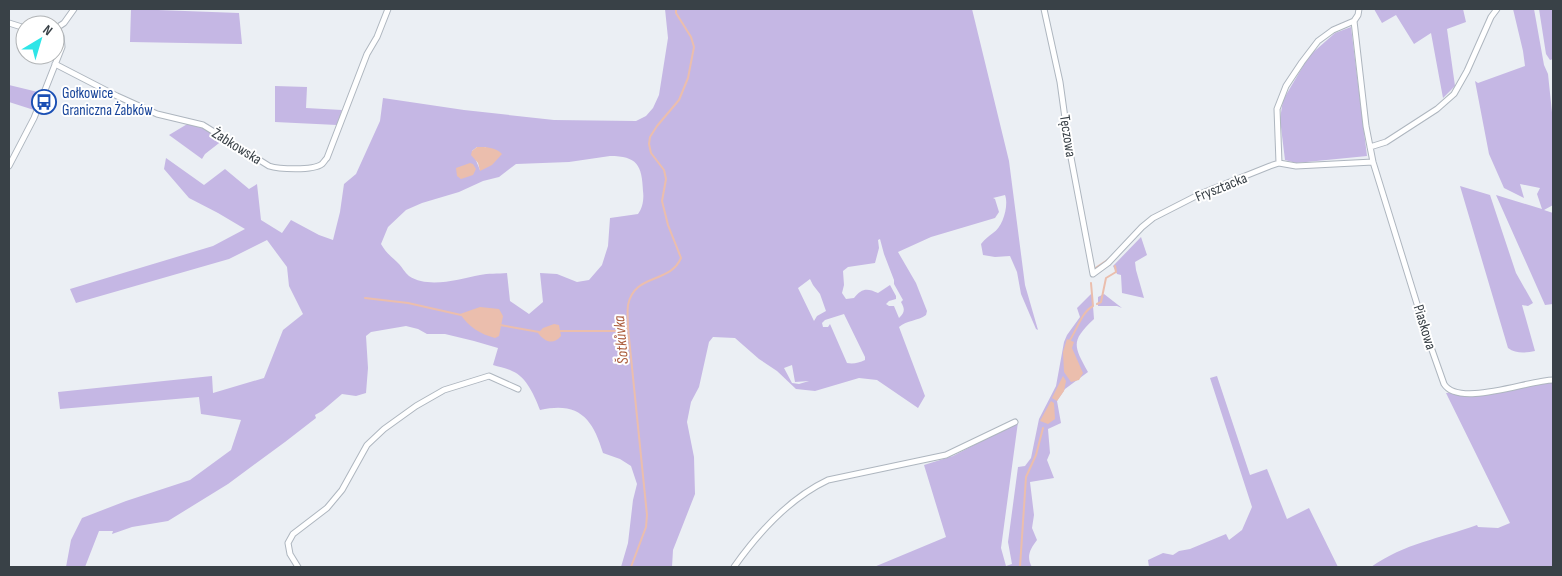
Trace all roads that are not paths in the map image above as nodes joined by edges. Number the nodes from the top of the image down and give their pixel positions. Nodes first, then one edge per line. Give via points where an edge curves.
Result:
1 (74, 9) edge
2 (388, 9) edge
3 (1044, 9) edge
4 (1359, 9) edge
5 (1497, 9) edge
6 (65, 21) edge
7 (1354, 21) junction
8 (55, 65) edge
9 (57, 65) edge
10 (1370, 147) junction
11 (1373, 162) junction
12 (1280, 163) junction
13 (9, 166) edge
14 (1094, 274) joint
15 (1553, 380) edge
16 (518, 390) dead end
17 (1014, 422) dead end
18 (298, 567) edge
19 (734, 567) edge

1 - 6 street
2 - 9 street, Żabkowska via 327,158 313,167 280,169 268,166 203,124 157,114
3 - 14 street, Tęczowa
4 - 7 street
5 - 10 street via 1454,94 1386,142
7 - 10 street
7 - 12 street via 1318,41 1286,86 1277,109
8 - 13 street via 34,118
10 - 11 street
11 - 12 street, Frysztacka via 1296,166
11 - 15 street, Piaskowa via 1446,387 1459,392 1484,393
12 - 14 street, Frysztacka via 1199,195 1153,218
16 - 18 street via 488,376 444,390 384,429 367,445 342,490 327,508 293,534 288,543
17 - 19 street via 946,455 819,484 784,508

